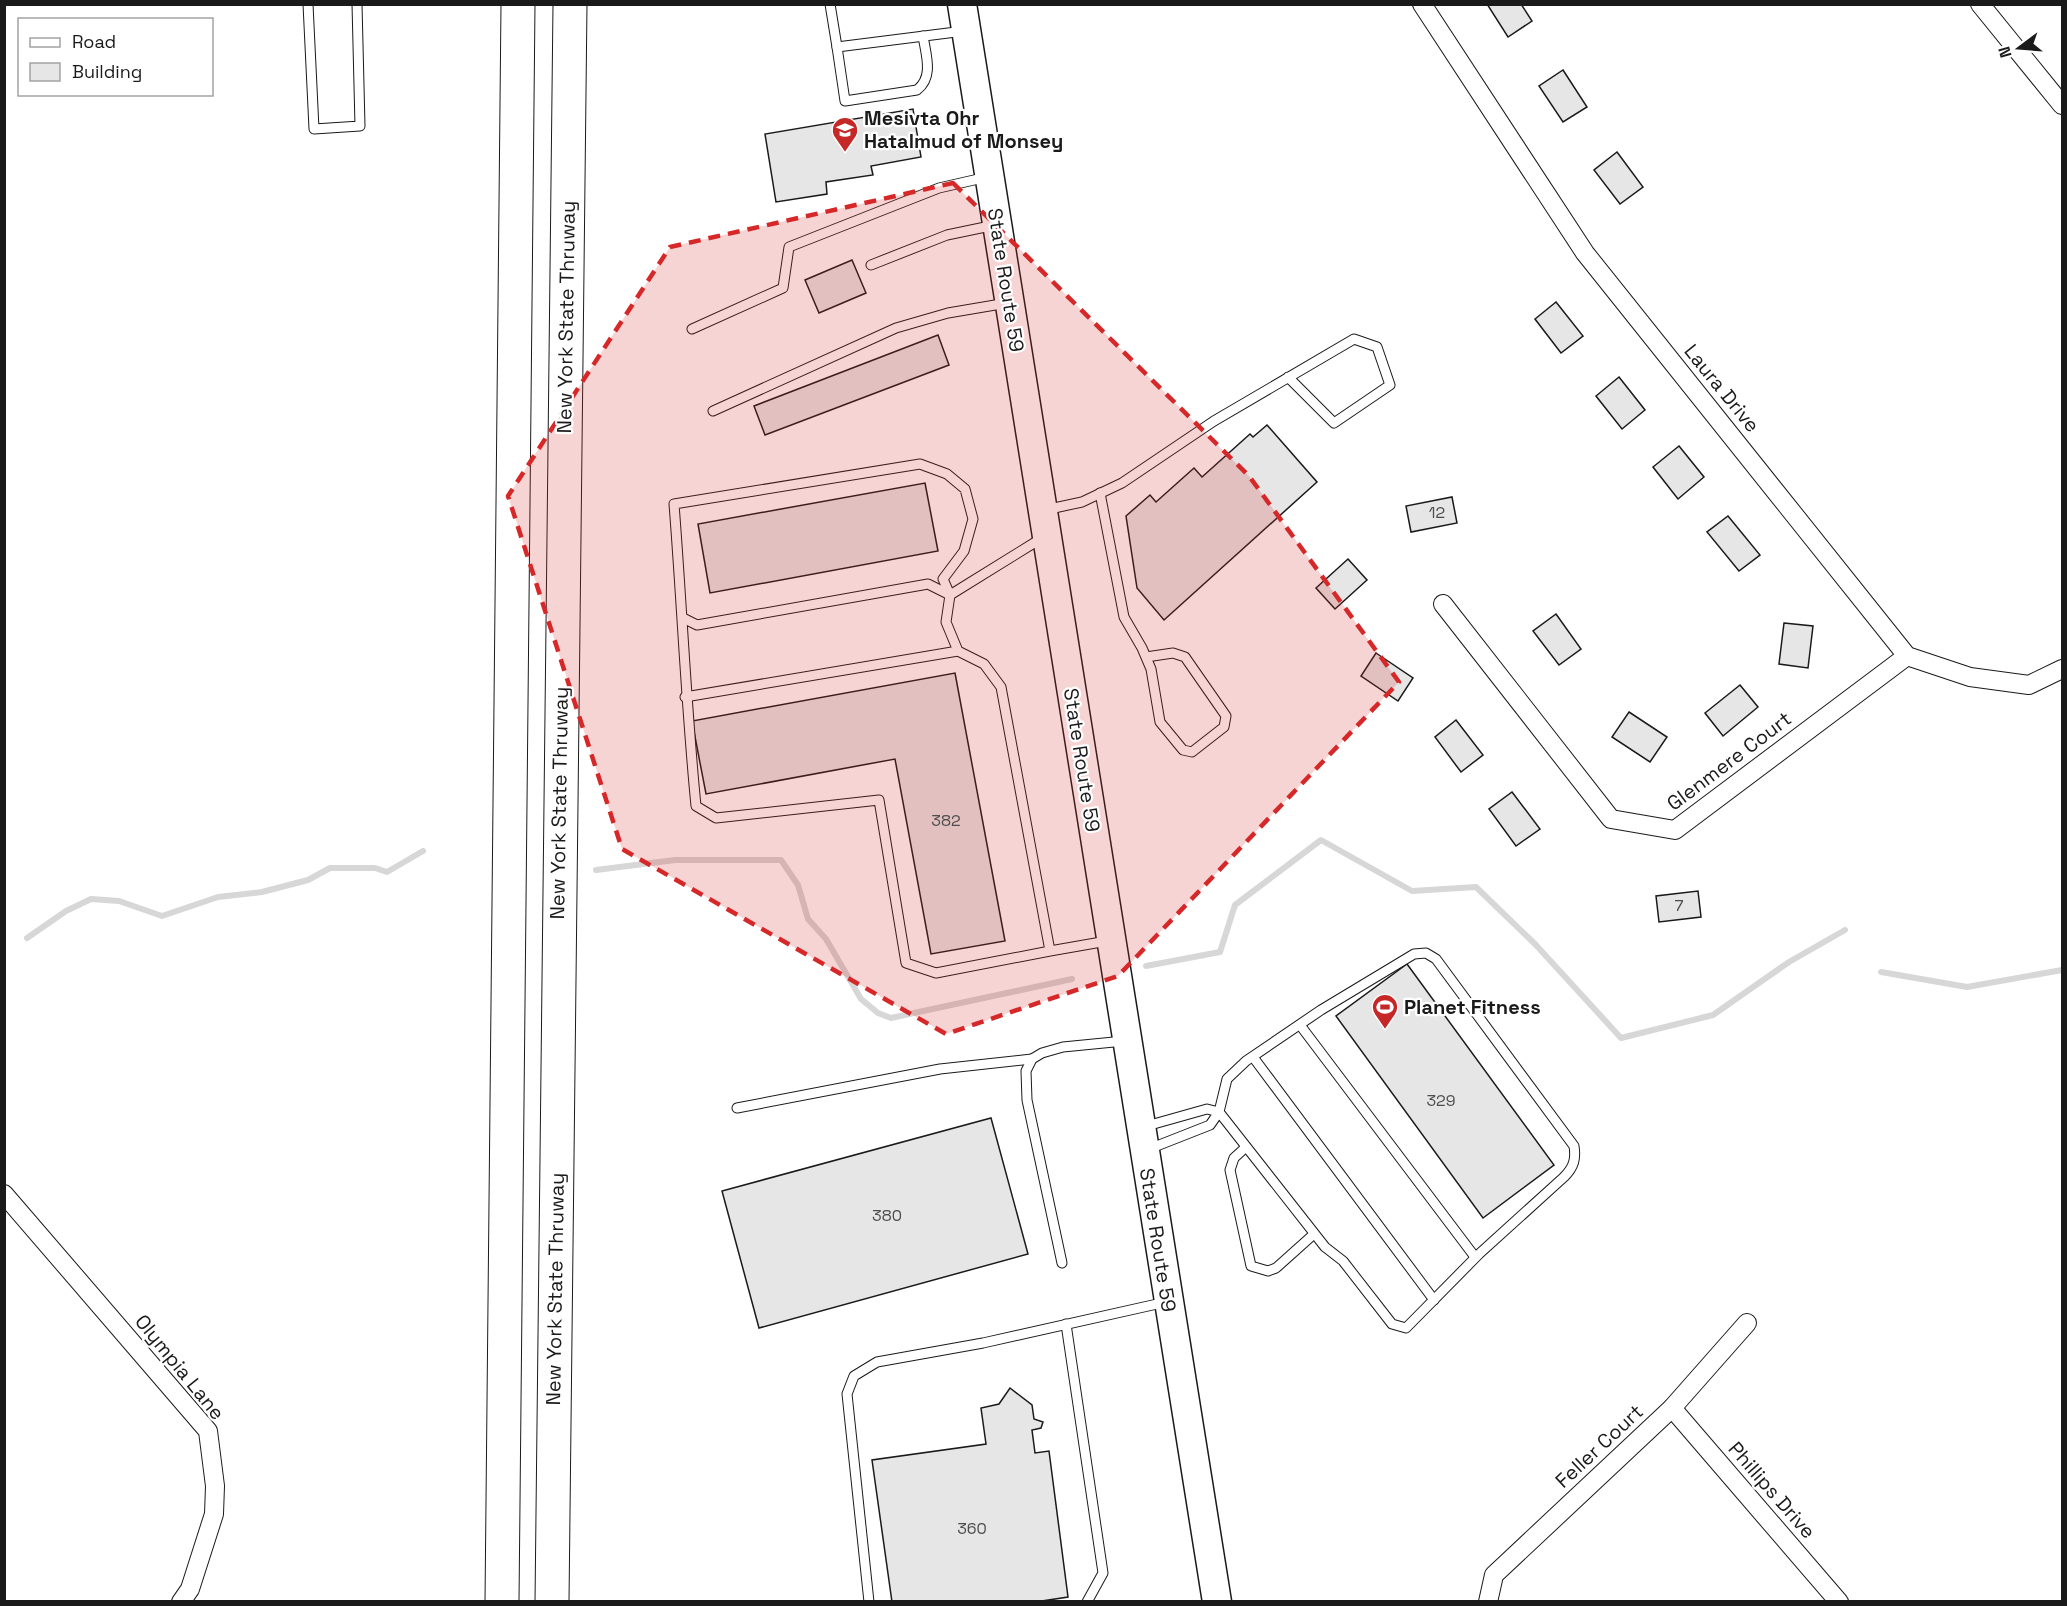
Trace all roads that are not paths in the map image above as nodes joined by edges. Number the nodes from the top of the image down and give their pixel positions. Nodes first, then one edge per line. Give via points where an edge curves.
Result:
1 (308, 4) edge
2 (357, 4) edge
3 (518, 4) edge
4 (570, 4) edge
5 (830, 4) edge
6 (1422, 4) edge
7 (1980, 4) edge
8 (964, 18) edge
9 (923, 36) junction
10 (837, 47) junction
11 (2062, 105) edge
12 (990, 176) junction
13 (997, 225) junction
14 (871, 265) dead end
15 (1009, 302) junction
16 (692, 329) dead end
17 (1288, 377) junction
18 (713, 411) dead end
19 (1100, 493) junction
20 (1044, 523) junction
21 (950, 596) junction
22 (1443, 604) dead end
23 (683, 618) junction
24 (958, 651) junction
25 (1907, 656) junction
26 (1146, 657) junction
27 (2062, 669) edge
28 (685, 697) junction
29 (1110, 940) junction
30 (1050, 951) junction
31 (1300, 1025) junction
32 (1126, 1041) junction
33 (1253, 1056) junction
34 (1032, 1059) junction
35 (737, 1108) dead end
36 (1219, 1112) junction
37 (1142, 1139) junction
38 (1246, 1147) junction
39 (4, 1194) edge
40 (1314, 1234) junction
41 (1475, 1257) junction
42 (1062, 1263) dead end
43 (1434, 1300) junction
44 (1168, 1301) junction
45 (1747, 1323) dead end
46 (1065, 1324) junction
47 (1672, 1408) junction
48 (182, 1602) edge
49 (502, 1602) edge
50 (552, 1602) edge
51 (869, 1602) edge
52 (1087, 1602) edge
53 (1217, 1602) edge
54 (1488, 1602) edge
55 (1839, 1602) edge

1 - 2 lane via 314,129 360,126
3 - 49 highway
4 - 50 highway, New York State Thruway
5 - 10 lane
6 - 25 street, Laura Drive via 1585,254
7 - 11 street
8 - 9 lane
8 - 12 main road, State Route 59
9 - 10 lane
9 - 10 lane via 928,76 924,85 917,90 845,101
12 - 13 main road, State Route 59
12 - 16 lane via 939,188 789,247 783,288
13 - 14 lane via 947,235
13 - 15 main road, State Route 59
15 - 18 lane via 896,328
15 - 20 main road, State Route 59
17 - 17 lane via 1354,339 1377,347 1390,385 1334,423
17 - 19 lane via 1122,483
19 - 20 lane
19 - 26 lane via 1124,617
20 - 21 lane
20 - 29 main road, State Route 59
21 - 23 lane via 928,584 697,624
21 - 23 lane via 942,579 964,551 973,519 965,489 947,474 920,464 674,504
21 - 24 lane via 946,622
22 - 25 street, Glenmere Court via 1611,819 1675,830
23 - 28 lane
24 - 28 lane
24 - 30 lane via 984,664 1001,687
25 - 27 street via 1970,677 2029,685
26 - 26 lane via 1160,722 1183,750 1192,752 1224,727 1226,716 1185,657 1173,653
28 - 30 lane via 696,806 716,818 879,800 906,963 936,973
29 - 30 lane
29 - 32 main road, State Route 59
31 - 33 lane
31 - 41 lane
31 - 41 lane via 1414,954 1426,953 1436,958 1574,1146 1576,1158 1564,1177
32 - 34 lane via 1063,1047
32 - 37 main road, State Route 59
33 - 36 lane via 1227,1080
33 - 43 lane
34 - 35 lane via 940,1069
34 - 42 lane via 1026,1071 1028,1100
36 - 37 lane via 1207,1109
36 - 37 lane via 1210,1125
36 - 38 lane
37 - 44 main road, State Route 59
38 - 40 lane
38 - 40 lane via 1234,1158 1230,1170 1251,1266 1268,1271 1276,1268
39 - 48 street, Olympia Lane via 208,1431 215,1486 214,1514
40 - 43 lane via 1343,1261 1392,1324 1406,1328
41 - 43 lane
44 - 46 lane
44 - 53 main road, State Route 59
45 - 47 street, Feller Court
46 - 51 lane via 877,1362 854,1376 847,1394
46 - 52 lane via 1103,1573
47 - 54 street, Feller Court via 1494,1575
47 - 55 street, Phillips Drive

